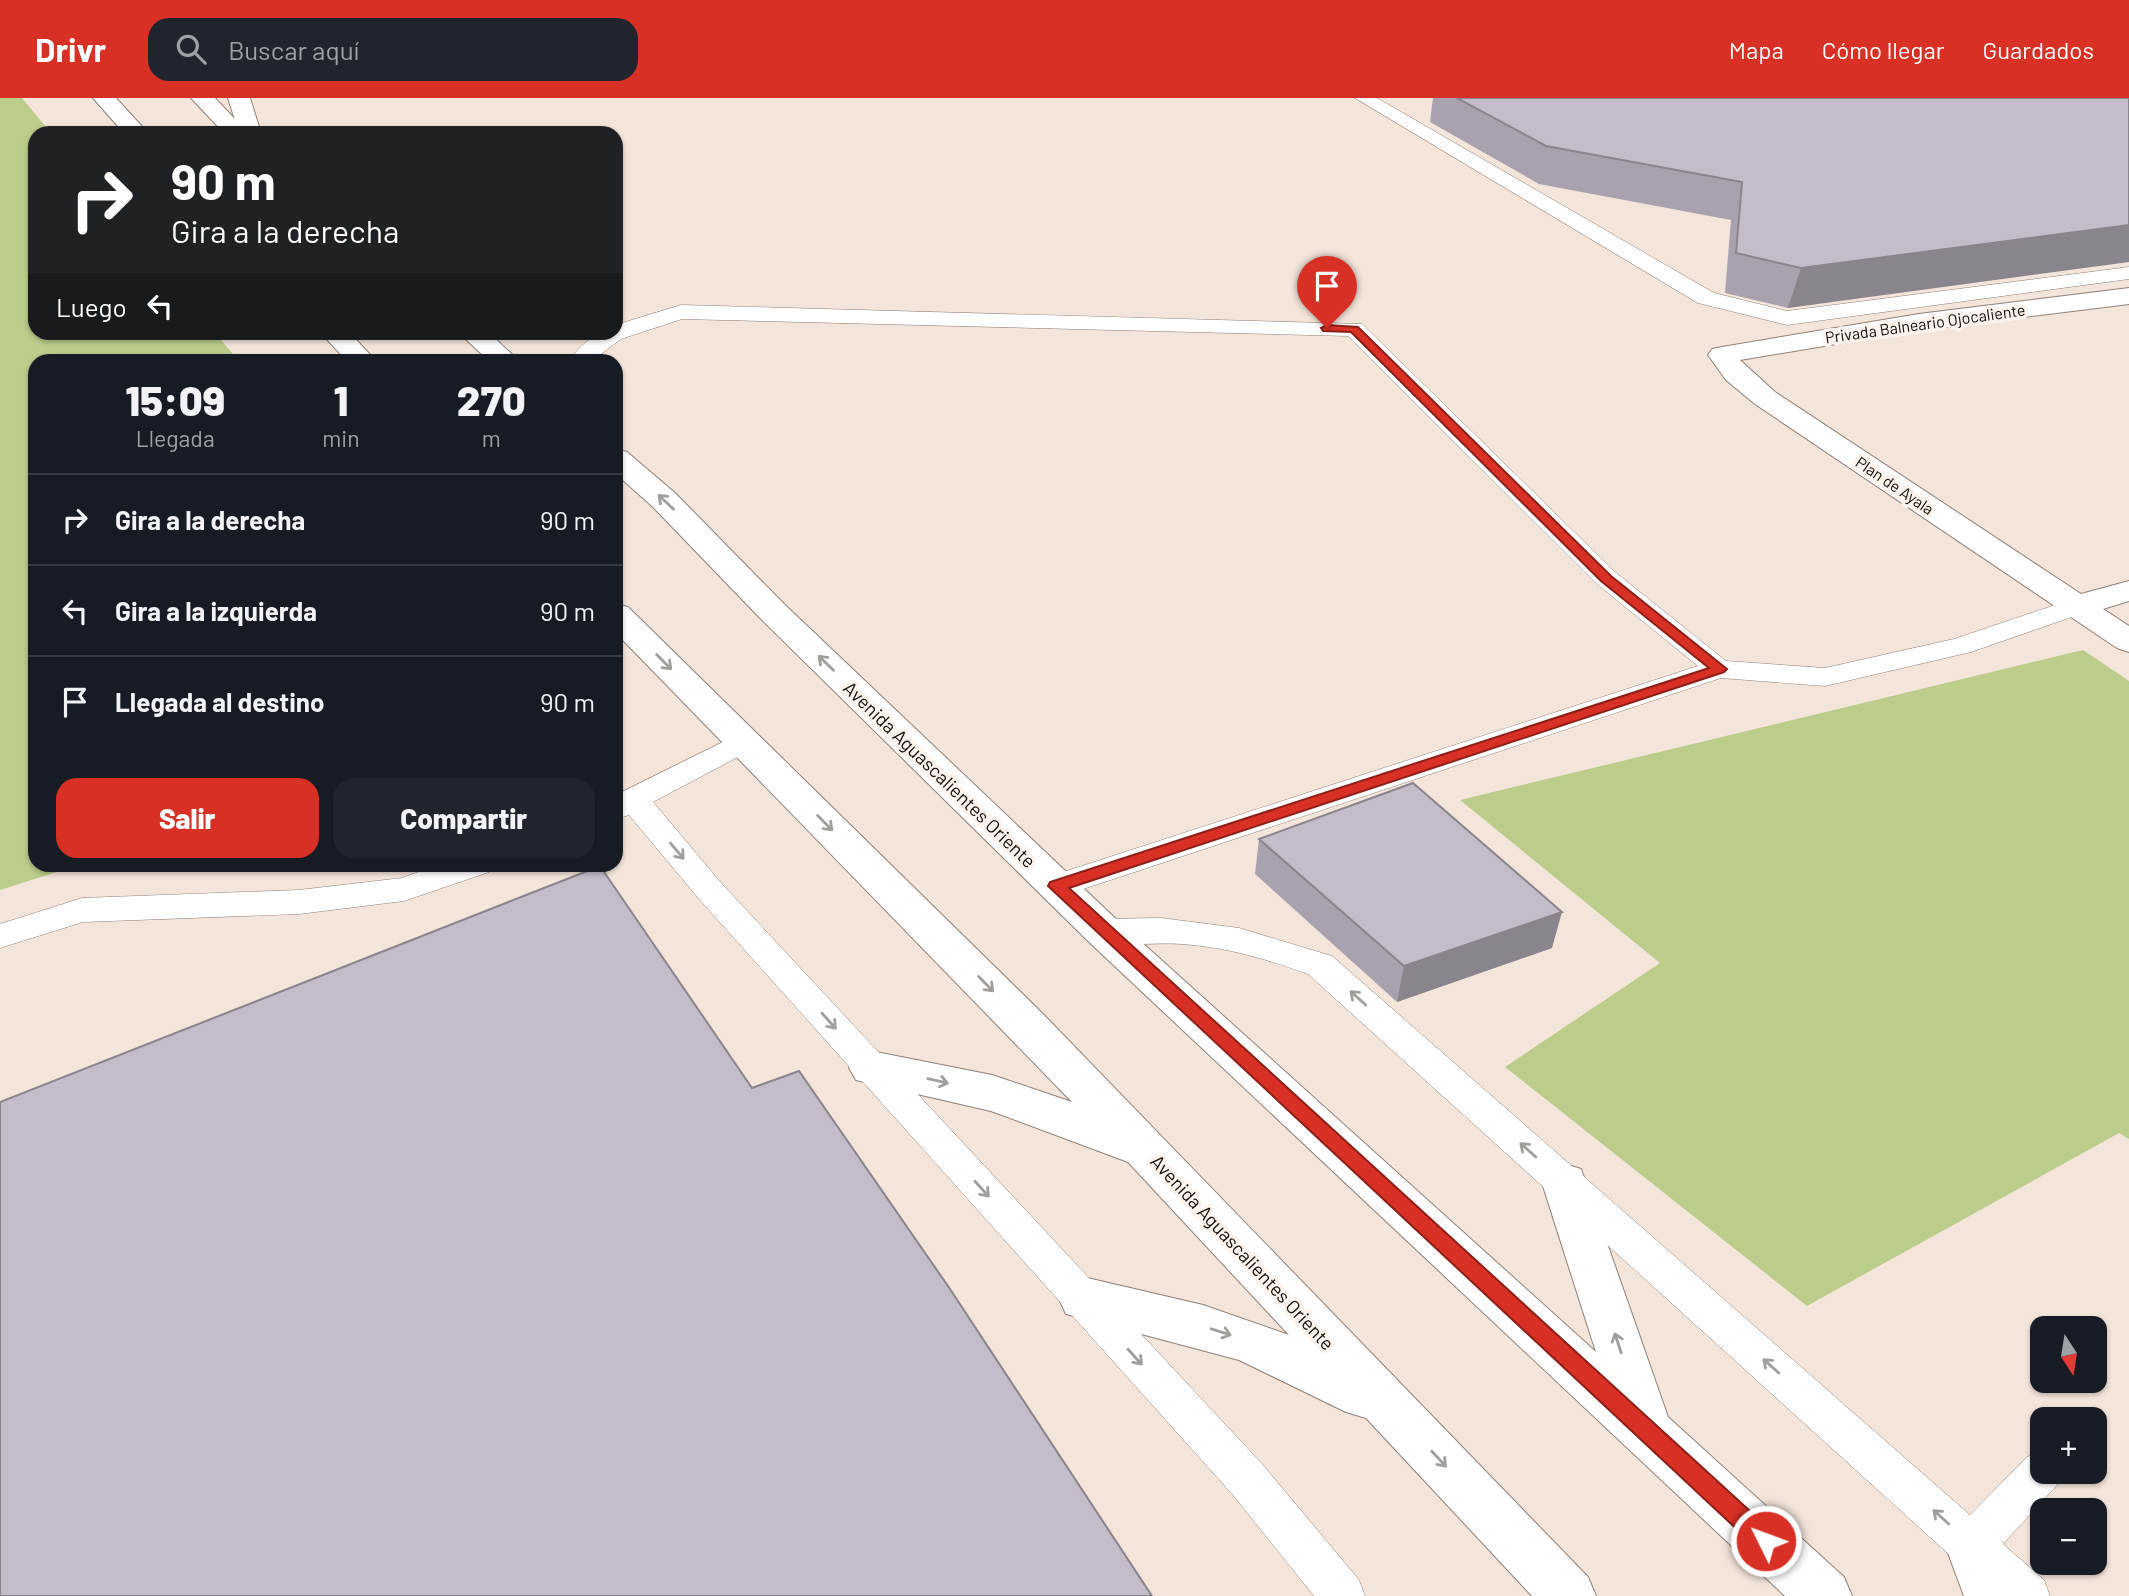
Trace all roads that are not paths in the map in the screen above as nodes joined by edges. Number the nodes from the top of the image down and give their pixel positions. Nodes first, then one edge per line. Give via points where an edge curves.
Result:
1 (103, 98) edge
2 (201, 98) edge
3 (239, 98) edge
4 (1364, 98) edge
5 (130, 126) edge
6 (230, 126) edge
7 (248, 126) edge
8 (2129, 273) edge
9 (2129, 296) edge
10 (623, 332) edge
11 (341, 340) edge
12 (480, 340) edge
13 (608, 340) edge
14 (355, 354) edge
15 (497, 354) edge
16 (586, 354) edge
17 (1722, 355) joint
18 (623, 464) edge
19 (2129, 591) edge
20 (2076, 606) junction
21 (623, 621) edge
22 (2129, 641) edge
23 (1719, 669) junction
24 (743, 741) junction
25 (625, 803) edge
26 (454, 872) edge
27 (1056, 886) junction
28 (1103, 931) junction
29 (0, 936) edge
30 (871, 1068) junction
31 (1147, 1151) junction
32 (1565, 1183) junction
33 (1083, 1299) junction
34 (1392, 1410) junction
35 (1646, 1431) junction
36 (2030, 1484) edge
37 (1972, 1545) junction
38 (1343, 1596) edge
39 (1569, 1596) edge
40 (1825, 1596) edge
41 (1991, 1596) edge
42 (2028, 1596) edge

1 - 5 main road
2 - 6 main road
3 - 7 main road
4 - 8 lane via 1706,298 1787,318
9 - 17 main road, Privada Balneario Ojocaliente via 1919,322
10 - 23 lane via 681,312 1354,329 1606,578
11 - 14 main road
12 - 15 main road
13 - 16 lane
17 - 20 main road, Plan de Ayala via 1736,374 1765,398
27 -> 18 main road, Avenida Aguascalientes Oriente
19 - 20 main road
20 - 22 main road, Plan de Ayala
20 - 23 lane via 1961,646 1825,677
21 -> 24 main road, Avenida Aguascalientes Oriente
23 - 27 lane
24 - 25 lane
24 -> 31 main road, Avenida Aguascalientes Oriente
25 -> 30 lane
26 - 29 lane via 404,889 299,902 82,910
27 - 28 main road, Avenida Aguascalientes Oriente
32 -> 28 lane via 1320,964 1220,934
28 - 35 main road, Avenida Aguascalientes Oriente
30 -> 31 main road via 992,1093
30 -> 33 lane
31 - 34 main road, Avenida Aguascalientes Oriente
35 -> 32 main road
37 -> 32 lane
33 -> 34 main road via 1222,1332 1308,1366
33 -> 38 lane via 1248,1480
34 -> 39 main road, Avenida Aguascalientes Oriente
35 - 40 main road, Avenida Aguascalientes Oriente
36 - 37 lane
37 - 41 main road
37 - 42 lane

